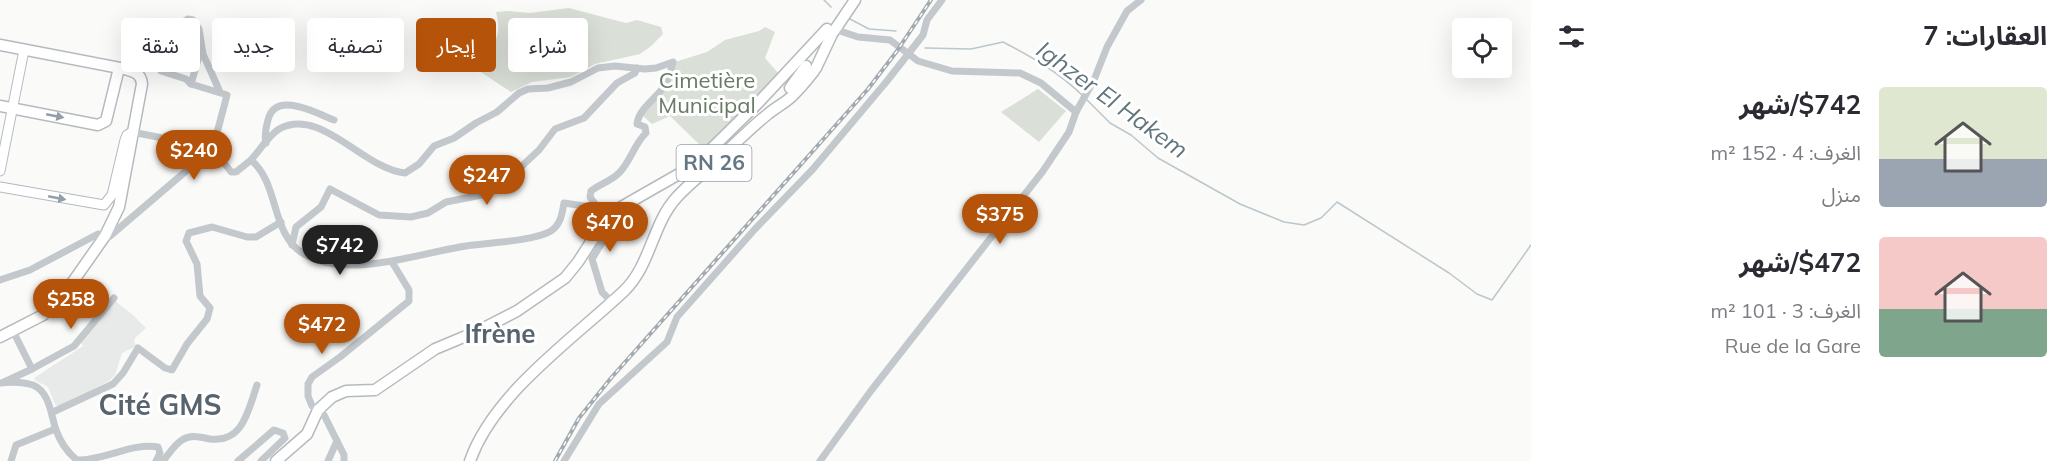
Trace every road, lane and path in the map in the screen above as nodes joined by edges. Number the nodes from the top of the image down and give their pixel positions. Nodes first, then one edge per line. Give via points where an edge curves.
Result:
1 (942, 0) edge
2 (1141, 0) edge
3 (848, 4) edge
4 (833, 26) junction
5 (0, 45) edge
6 (201, 46) junction
7 (24, 50) junction
8 (908, 54) junction
9 (811, 62) junction
10 (119, 68) junction
11 (638, 68) junction
12 (191, 84) junction
13 (220, 92) junction
14 (758, 103) junction
15 (0, 106) edge
16 (12, 108) junction
17 (1076, 112) junction
18 (334, 120) dead end
19 (132, 132) junction
20 (266, 143) junction
21 (213, 148) junction
22 (251, 160) junction
23 (0, 171) edge
24 (0, 187) edge
25 (598, 207) junction
26 (609, 214) junction
27 (280, 222) junction
28 (107, 236) junction
29 (292, 245) junction
30 (392, 262) junction
31 (0, 280) edge
32 (114, 298) dead end
33 (611, 302) junction
34 (13, 331) junction
35 (0, 337) edge
36 (32, 369) junction
37 (1, 382) edge
38 (257, 385) dead end
39 (318, 410) junction
40 (52, 412) junction
41 (55, 429) junction
42 (337, 441) junction
43 (10, 461) edge
44 (156, 461) edge
45 (163, 461) edge
46 (238, 461) edge
47 (261, 461) edge
48 (276, 461) edge
49 (328, 461) edge
50 (344, 461) edge
51 (470, 461) edge
52 (564, 461) edge
53 (820, 461) edge

1 - 8 street
2 - 17 street via 1127,11
3 - 4 main road
4 - 8 street via 858,37 890,40
4 - 9 main road
4 - 9 main road
5 - 7 main road
6 - 12 street
6 - 12 street via 196,22 183,21 161,71
6 - 13 street
7 - 10 main road
7 - 16 street
8 - 17 street via 952,71 1020,73 1041,83
8 - 52 street via 813,169 676,317 667,342 599,404
9 - 14 main road
9 - 14 main road via 794,66
9 - 33 main road, RN 26 via 769,113 676,198 663,217 637,275
16 -> 10 main road via 98,125 106,121
10 - 19 main road via 141,78
11 - 20 street via 598,68 571,82 519,93 497,112 434,146 405,173 386,169 312,125 287,126
11 - 25 street via 656,68 673,62 666,83 638,118 637,124 645,127 646,133 614,177 591,191 590,197
11 - 29 street via 617,83 584,118 555,129 511,180 488,194 446,202 428,213 411,217 379,215 330,189 321,207 296,227
12 - 13 street
13 - 21 street via 227,95
14 - 26 main road via 705,155
15 - 16 main road
16 - 23 street
17 - 53 street via 1069,132 1043,171
18 - 20 street via 299,107 279,106 269,115
19 - 21 street
24 -> 19 street via 104,205 112,195 125,140
19 - 28 main road via 119,207
20 - 22 street
21 - 22 street via 231,172
21 - 28 street
22 - 27 street via 267,181
25 - 26 street
25 - 30 street via 564,203 562,218 545,234
26 - 33 street via 609,229 592,259 602,292
26 - 39 main road via 565,278 546,291 488,326 435,349 375,390 346,391
27 - 29 street
27 - 40 street via 256,237 212,227 189,233 186,241 197,264 200,296 210,308 207,319 172,370 138,348 113,384
28 - 31 street via 98,234 30,270
28 - 34 main road via 65,293 43,315
29 - 30 street via 328,263
30 - 39 street via 409,290 409,301 312,377 308,396
32 - 36 street via 74,346
33 - 51 main road, RN 26 via 509,398 485,427
34 - 35 main road
34 - 36 street
36 - 37 street
37 - 40 street via 33,385
38 - 45 street via 236,432 220,441 188,437
39 - 42 street
39 - 48 main road via 307,434
40 - 41 street
41 - 43 street via 16,445
41 - 44 street via 77,460 149,445 158,447
42 - 49 street
42 - 50 street
46 - 47 street via 274,430 283,433 285,438

